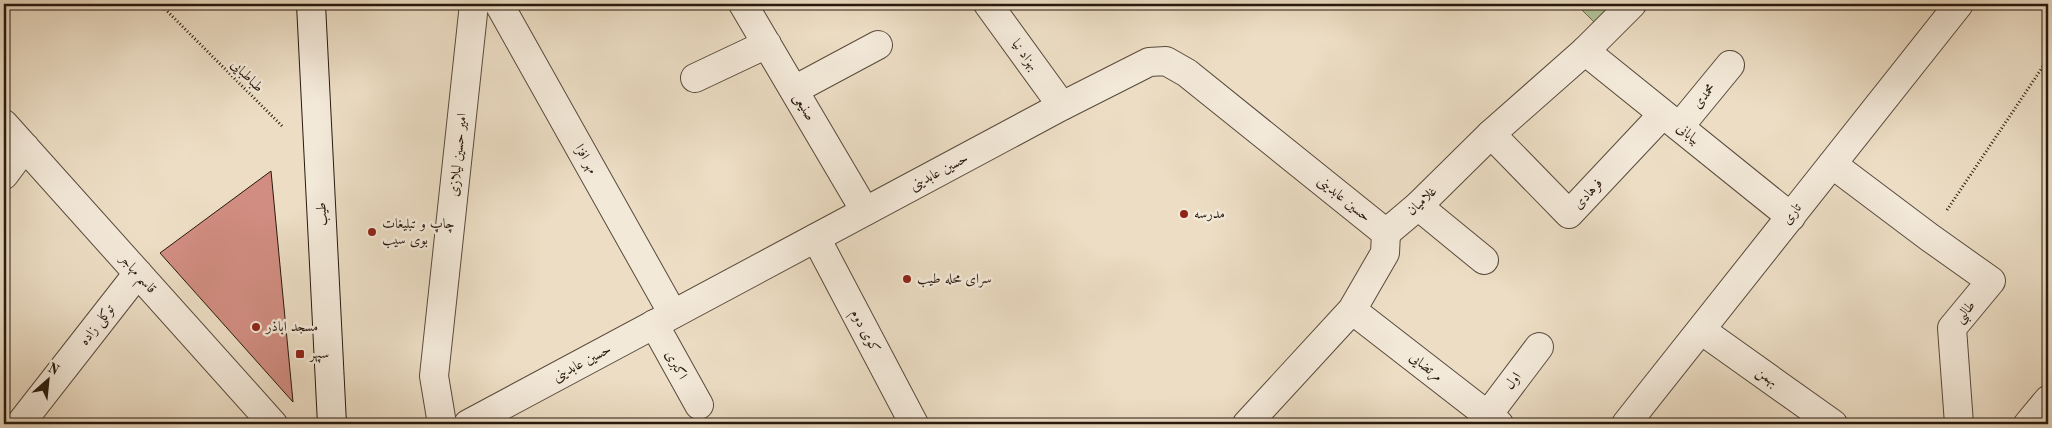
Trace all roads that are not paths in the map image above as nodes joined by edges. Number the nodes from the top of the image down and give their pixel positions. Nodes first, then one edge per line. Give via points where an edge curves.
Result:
1 (311, 4) edge
2 (742, 4) edge
3 (988, 4) edge
4 (1632, 4) edge
5 (1959, 4) edge
6 (483, 5) edge
7 (767, 44) junction
8 (878, 45) dead end
9 (1584, 52) junction
10 (1730, 65) dead end
11 (695, 78) dead end
12 (794, 90) junction
13 (1062, 106) junction
14 (1671, 121) junction
15 (4, 124) edge
16 (1491, 134) junction
17 (25, 147) junction
18 (1832, 164) junction
19 (4, 175) edge
20 (1418, 206) junction
21 (866, 211) junction
22 (1790, 216) junction
23 (1386, 233) junction
24 (816, 238) junction
25 (1484, 260) dead end
26 (138, 273) junction
27 (1352, 310) junction
28 (663, 319) junction
29 (1701, 330) junction
30 (1539, 347) dead end
31 (2048, 400) edge
32 (699, 405) dead end
33 (1493, 420) edge
34 (20, 424) edge
35 (273, 424) edge
36 (332, 424) edge
37 (442, 424) edge
38 (468, 424) edge
39 (914, 424) edge
40 (1247, 424) edge
41 (1626, 424) edge
42 (1833, 424) edge
43 (1959, 424) edge
44 (2028, 424) edge

1 - 36 street, طیب
2 - 7 street, صنیعی
3 - 13 street, بهزاد نیا
4 - 9 street, غلامیان
5 - 18 street, تاری
6 - 28 street, مهر افزا
6 - 37 street, امیر حسین لیلازی via 434,376
7 - 11 street
7 - 12 street, صنیعی
8 - 12 street
9 - 14 street, بیابانی
9 - 16 street, غلامیان
10 - 14 street, محمدی
12 - 21 street, صنیعی
13 - 21 street, حسین عابدینی
13 - 23 street, حسین عابدینی via 1149,62 1166,61 1187,73
14 - 16 street, فرهادی via 1570,214
14 - 22 street, بیابانی
15 - 17 street, قاسم مهاجر
16 - 20 street, غلامیان
17 - 19 street
17 - 26 street, قاسم مهاجر
18 - 22 street, تاری
18 - 43 street, طالبی via 1991,281 1952,328
20 - 23 street, غلامیان
20 - 25 street
21 - 24 street, حسین عابدینی
22 - 29 street, تاری
23 - 27 street via 1386,253
24 - 28 street, حسین عابدینی
24 - 39 street, کوی دوم
26 - 34 street, توکلی زاده
26 - 35 street, قاسم مهاجر
27 - 33 street, مرتضایی
27 - 40 street
28 - 32 street, اکبری
28 - 38 street, حسین عابدینی
29 - 41 street, تاری
29 - 42 street, بهمن
30 - 33 street, اول
31 - 44 street

